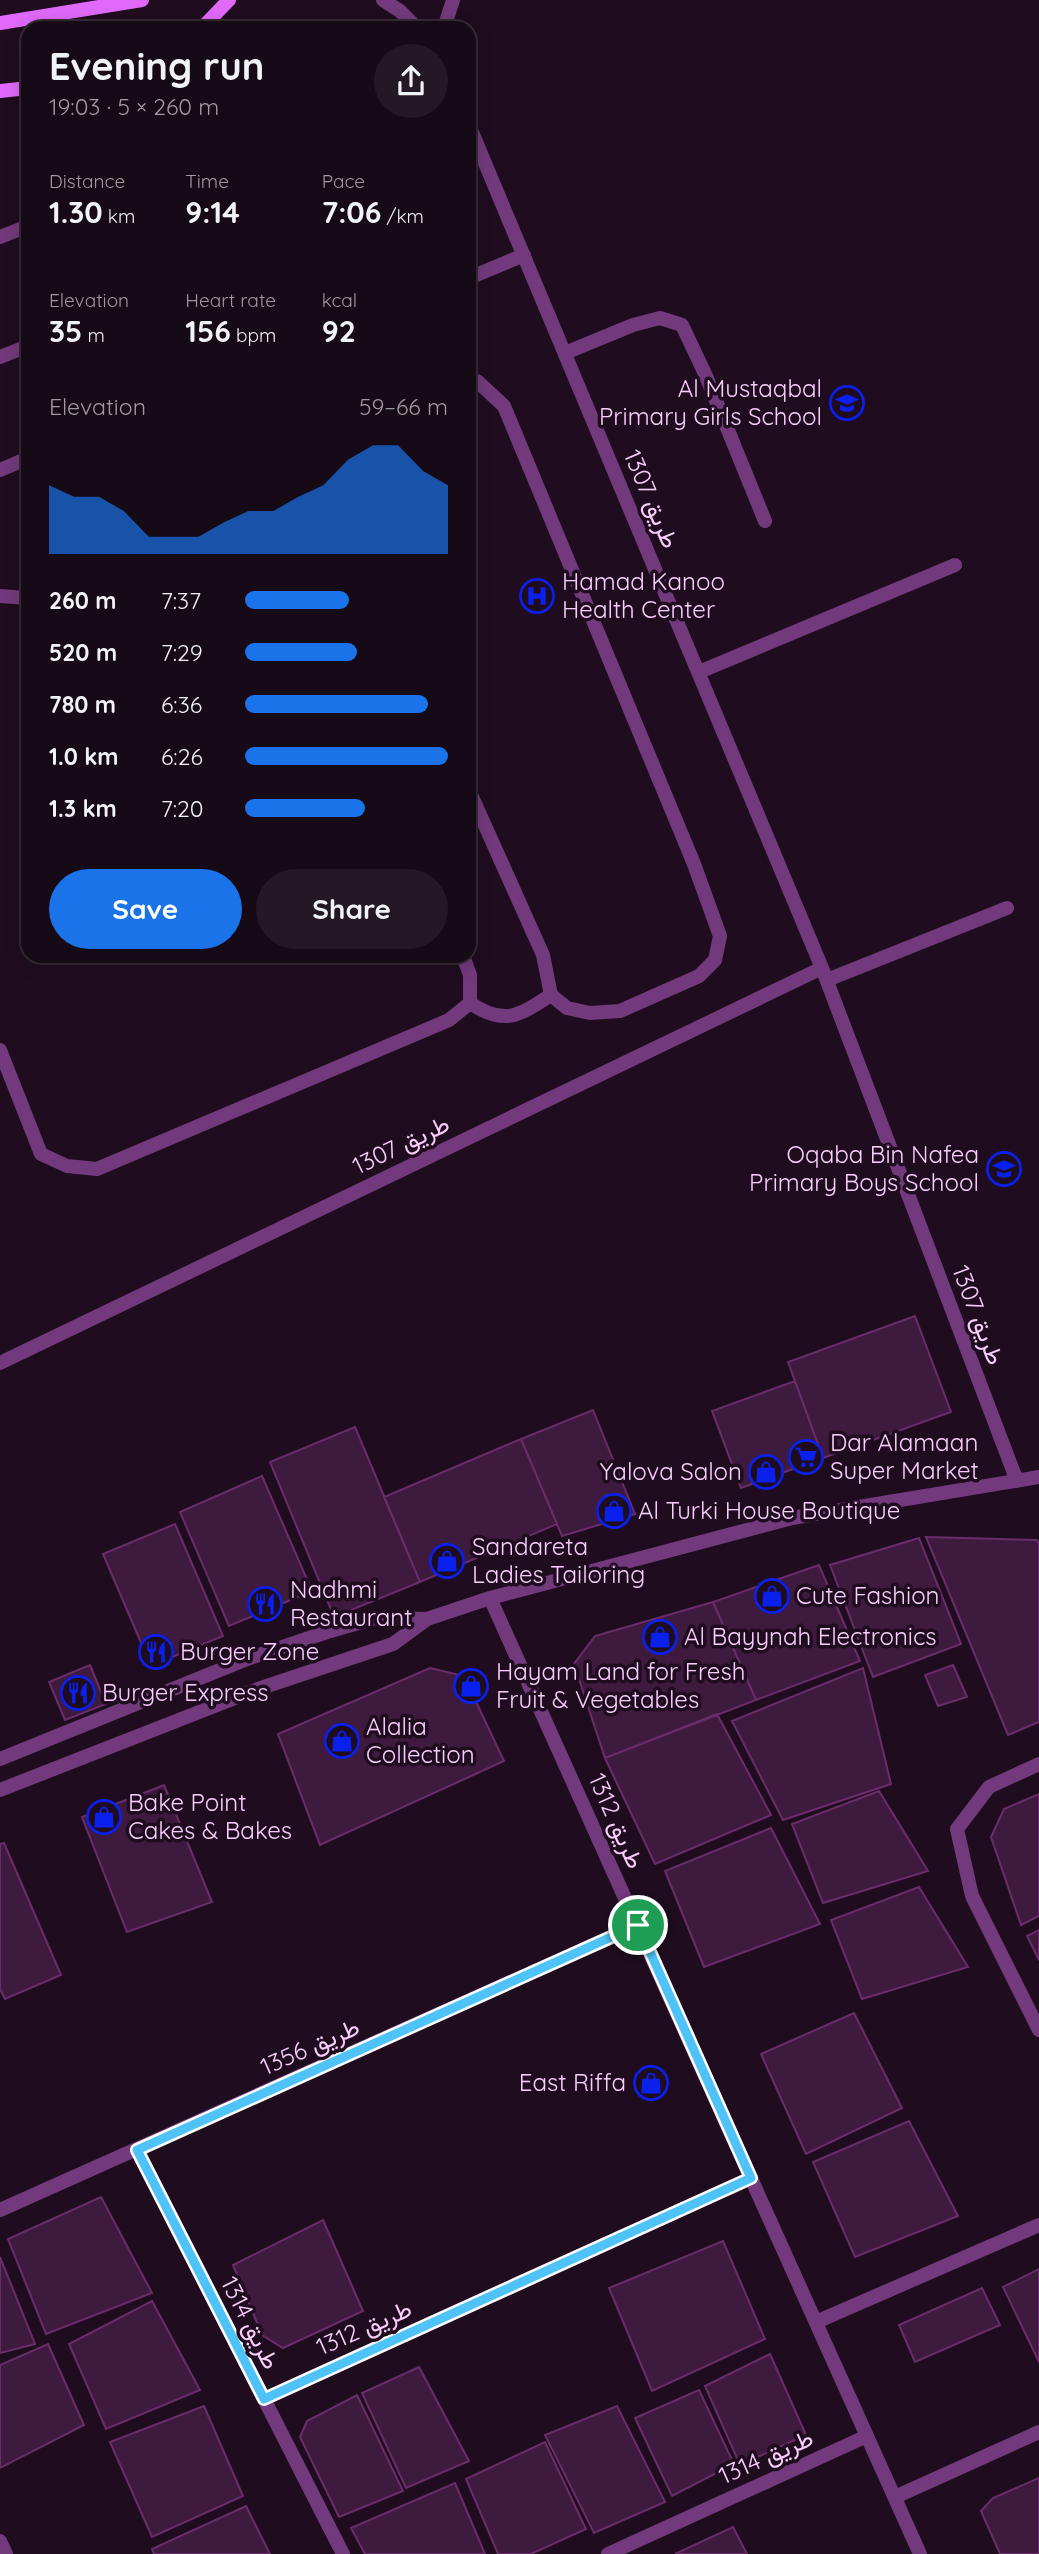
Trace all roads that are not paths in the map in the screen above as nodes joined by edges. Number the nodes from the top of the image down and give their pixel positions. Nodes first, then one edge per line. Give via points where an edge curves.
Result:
1 (142, 0) edge
2 (229, 0) edge
3 (383, 0) edge
4 (453, 0) edge
5 (209, 21) edge
6 (410, 21) edge
7 (446, 21) edge
8 (0, 23) edge
9 (21, 89) edge
10 (0, 91) edge
11 (476, 142) edge
12 (21, 229) edge
13 (0, 237) edge
14 (524, 255) junction
15 (476, 275) edge
16 (21, 349) edge
17 (565, 353) junction
18 (0, 357) edge
19 (476, 381) edge
20 (21, 461) edge
21 (0, 470) edge
22 (765, 521) dead end
23 (955, 565) dead end
24 (0, 596) edge
25 (21, 598) edge
26 (699, 673) junction
27 (476, 806) edge
28 (1007, 908) dead end
29 (466, 963) edge
30 (825, 974) junction
31 (551, 995) junction
32 (470, 1003) junction
33 (0, 1050) edge
34 (0, 1363) edge
35 (1039, 1478) edge
36 (1017, 1481) junction
37 (490, 1598) junction
38 (427, 1619) junction
39 (0, 1759) edge
40 (1039, 1764) edge
41 (0, 1790) edge
42 (638, 1925) junction
43 (1039, 2030) edge
44 (137, 2150) junction
45 (751, 2178) junction
46 (0, 2210) edge
47 (1039, 2225) edge
48 (816, 2322) junction
49 (264, 2399) junction
50 (1039, 2431) edge
51 (867, 2436) junction
52 (895, 2497) junction
53 (0, 2541) edge
54 (6, 2554) edge
55 (343, 2554) edge
56 (608, 2554) edge
57 (920, 2554) edge

1 - 8 street
2 - 5 street
3 - 6 street
4 - 7 street
9 - 10 street
11 - 14 street, طريق 1307
12 - 13 street
14 - 15 street
14 - 17 street, طريق 1307
16 - 18 street
17 - 22 street via 660,318 682,325
17 - 26 street, طريق 1307
19 - 31 street via 504,406 720,936 715,960 699,976 620,1011 590,1013 567,1008
20 - 21 street
23 - 26 street
24 - 25 street
26 - 30 street, طريق 1307
27 - 31 street via 543,955
28 - 30 street
29 - 32 street
30 - 34 street, طريق 1307
30 - 36 street, طريق 1307
31 - 32 street via 506,1017 488,1015
32 - 33 street via 449,1020 97,1169 66,1166 41,1154
35 - 36 street
36 - 37 street via 792,1518
37 - 38 street
37 - 42 street, طريق 1312
38 - 39 street via 376,1618 327,1632 247,1659
38 - 41 street via 393,1644 258,1689
40 - 43 street via 989,1787 957,1829 972,1896
42 - 44 street, طريق 1356
42 - 45 street, طريق 1312
44 - 46 street, طريق 1356
44 - 49 street, طريق 1314
45 - 48 street, طريق 1312
45 - 49 street, طريق 1312
47 - 48 street
48 - 51 street, طريق 1312
49 - 55 street, طريق 1314
50 - 52 street
51 - 52 street, طريق 1312
51 - 56 street, طريق 1314
52 - 57 street, طريق 1312
53 - 54 street

